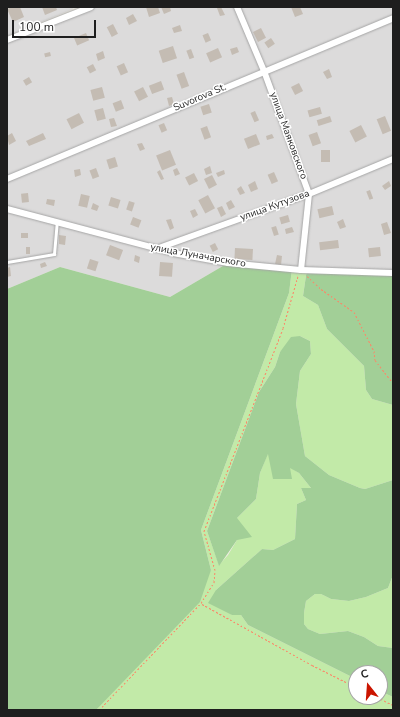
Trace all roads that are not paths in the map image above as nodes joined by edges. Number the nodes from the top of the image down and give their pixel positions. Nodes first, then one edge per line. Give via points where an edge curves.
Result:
1 (91, 7) edge
2 (237, 7) edge
3 (78, 9) edge
4 (393, 18) edge
5 (7, 40) edge
6 (264, 71) junction
7 (393, 159) edge
8 (7, 179) edge
9 (309, 194) junction
10 (7, 209) edge
11 (57, 221) junction
12 (156, 249) junction
13 (7, 262) edge
14 (301, 270) junction
15 (393, 273) edge

1 - 3 street
2 - 6 street, улица Маяковского
3 - 5 street
4 - 6 street, Suvorova St.
6 - 8 street, Suvorova St.
6 - 9 street, улица Маяковского
7 - 9 street, улица Кутузова
9 - 12 street, улица Кутузова
9 - 14 street, улица Маяковского
10 - 11 street, улица Луначарского
11 - 12 street, улица Луначарского
11 - 13 lane via 54,254
12 - 14 street, улица Луначарского via 228,263
14 - 15 street, улица Луначарского

